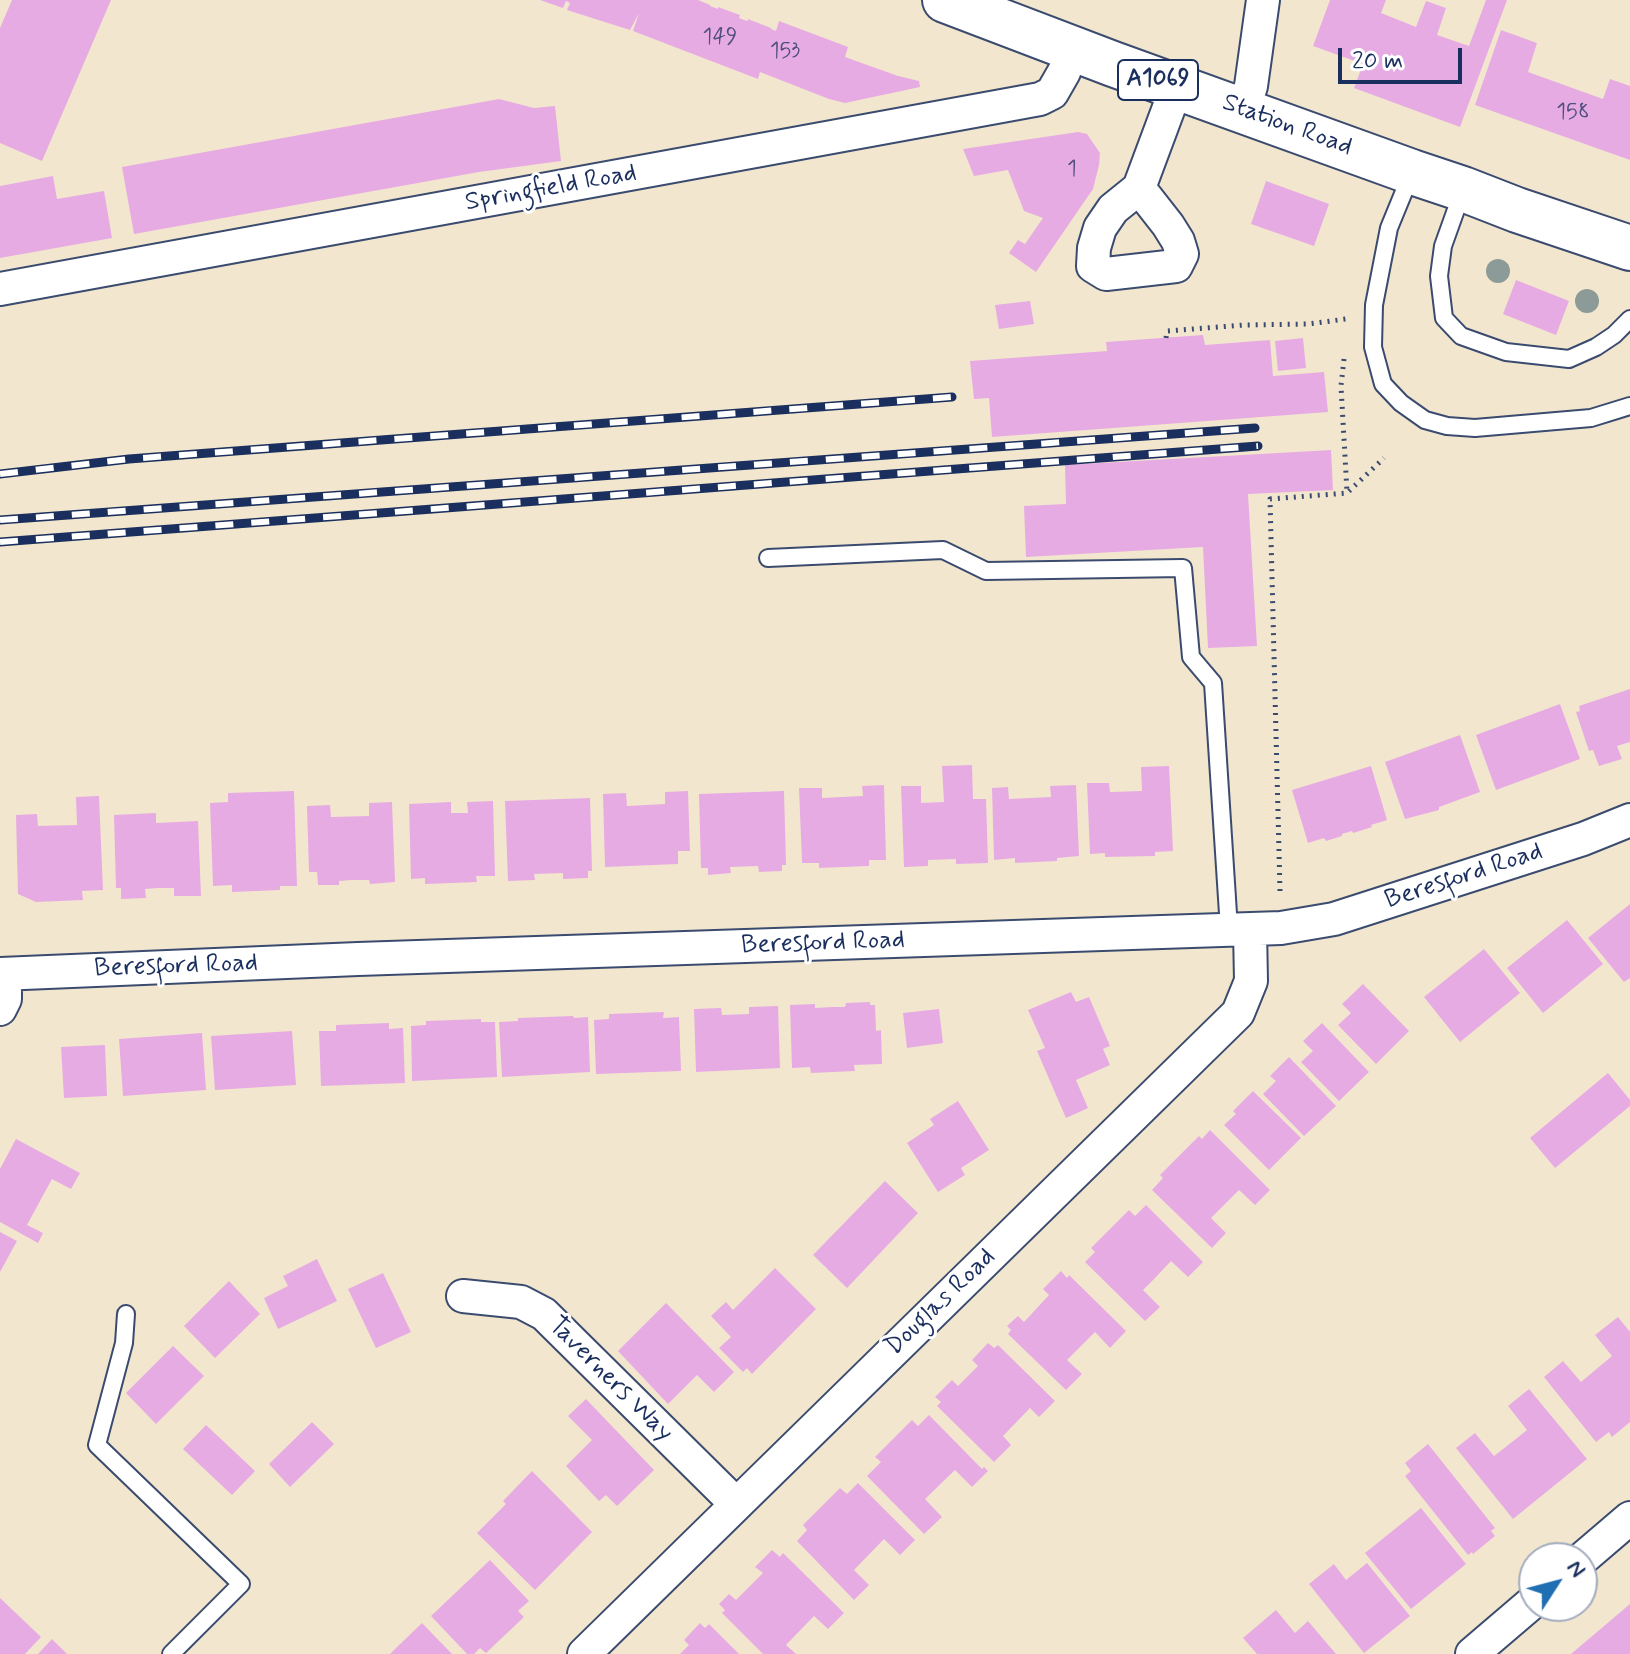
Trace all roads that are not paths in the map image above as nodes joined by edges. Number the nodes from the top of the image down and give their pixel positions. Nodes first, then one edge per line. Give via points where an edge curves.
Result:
1 (945, 0) edge
2 (1263, 0) edge
3 (1073, 49) junction
4 (1177, 86) junction
5 (1243, 111) junction
6 (1412, 172) junction
7 (1139, 188) dead end
8 (1463, 189) junction
9 (1630, 248) edge
10 (0, 289) edge
11 (1630, 319) edge
12 (1630, 406) edge
13 (768, 558) dead end
14 (1630, 820) edge
15 (1254, 929) junction
16 (3, 974) edge
17 (0, 1009) edge
18 (463, 1296) dead end
19 (126, 1314) dead end
20 (736, 1504) junction
21 (1630, 1518) edge
22 (1598, 1545) edge
23 (1518, 1615) edge
24 (171, 1654) edge
25 (584, 1654) edge
26 (1472, 1654) edge

1 - 3 main road, Station Road / A1069
2 - 5 street
3 - 4 main road, Station Road / A1069
3 - 10 street, Springfield Road via 1052,93 1040,99
4 - 5 main road, Station Road / A1069
4 - 7 street
5 - 6 main road, Station Road / A1069
6 - 8 main road, Station Road / A1069
6 - 12 lane via 1389,228 1374,305 1373,347 1383,384 1425,420 1447,426 1591,418
8 - 9 main road, Station Road / A1069
8 - 11 lane via 1443,246 1439,276 1444,318 1461,336 1506,352 1569,359 1596,347
13 - 15 lane via 943,550 986,571 1183,568 1191,657 1213,683
14 - 15 street, Beresford Road via 1334,919
15 - 16 street, Beresford Road
15 - 20 street, Douglas Road via 1251,981 1238,1013
16 - 17 street via 5,999
18 - 20 street, Taverners Way via 521,1302 544,1314
19 - 24 lane via 124,1343 97,1445 241,1584
20 - 25 street, Douglas Road
21 - 22 street
23 - 26 street

